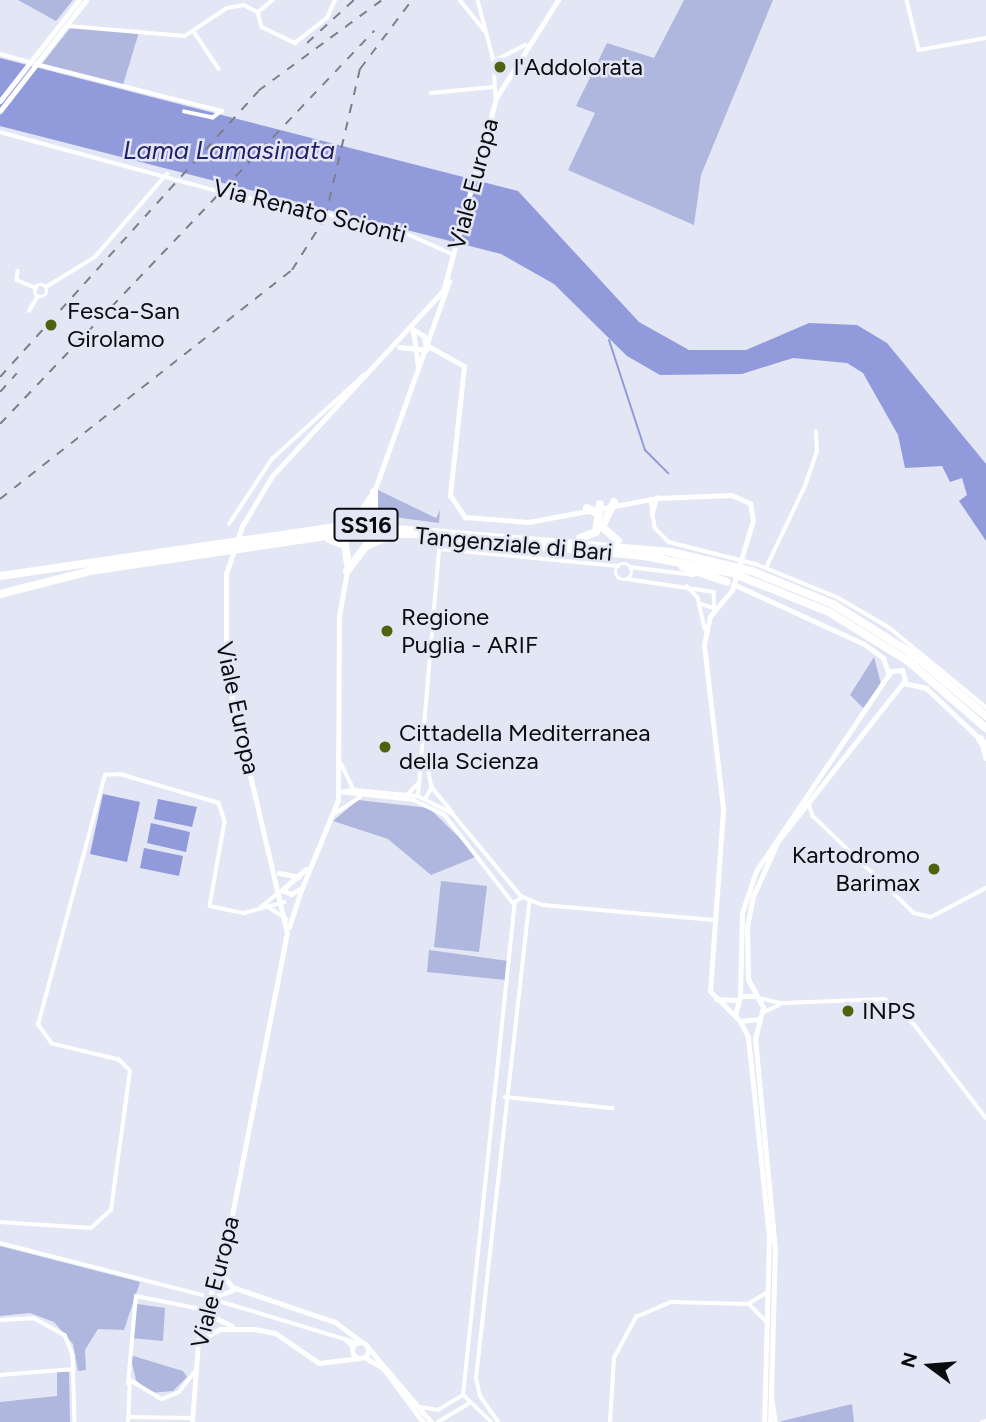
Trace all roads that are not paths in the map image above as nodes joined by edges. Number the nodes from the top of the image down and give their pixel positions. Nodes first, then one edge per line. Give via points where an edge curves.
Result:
1 (79, 0) edge
2 (86, 0) edge
3 (273, 0) edge
4 (335, 0) edge
5 (460, 0) edge
6 (478, 0) edge
7 (558, 0) edge
8 (907, 0) edge
9 (258, 12) junction
10 (66, 26) junction
11 (195, 33) junction
12 (487, 34) junction
13 (986, 38) edge
14 (525, 45) junction
15 (0, 54) edge
16 (494, 61) junction
17 (33, 63) junction
18 (219, 69) dead end
19 (493, 87) junction
20 (431, 93) dead end
21 (496, 98) junction
22 (0, 101) edge
23 (0, 111) edge
24 (185, 112) dead end
25 (0, 132) edge
26 (167, 174) junction
27 (455, 253) junction
28 (18, 271) dead end
29 (450, 274) junction
30 (46, 287) junction
31 (36, 288) junction
32 (38, 296) junction
33 (29, 311) dead end
34 (413, 329) junction
35 (395, 348) junction
36 (415, 348) junction
37 (426, 350) junction
38 (418, 369) junction
39 (370, 374) junction
40 (816, 432) dead end
41 (374, 492) junction
42 (654, 498) junction
43 (634, 500) junction
44 (614, 502) joint
45 (587, 508) joint
46 (648, 509) junction
47 (601, 510) junction
48 (651, 518) junction
49 (229, 524) dead end
50 (457, 529) junction
51 (311, 532) junction
52 (414, 534) junction
53 (546, 537) junction
54 (637, 547) junction
55 (618, 566) junction
56 (630, 567) junction
57 (766, 568) junction
58 (347, 570) junction
59 (732, 570) junction
60 (753, 571) junction
61 (632, 573) junction
62 (0, 576) edge
63 (627, 579) junction
64 (639, 580) junction
65 (685, 584) junction
66 (708, 589) junction
67 (730, 593) junction
68 (0, 594) edge
69 (700, 604) junction
70 (715, 609) junction
71 (705, 629) junction
72 (889, 676) junction
73 (901, 684) junction
74 (986, 707) edge
75 (986, 716) edge
76 (986, 728) edge
77 (980, 740) junction
78 (426, 745) junction
79 (986, 748) edge
80 (986, 759) edge
81 (341, 763) junction
82 (421, 781) junction
83 (432, 787) junction
84 (354, 790) junction
85 (339, 792) junction
86 (408, 794) junction
87 (361, 796) junction
88 (418, 796) junction
89 (425, 799) junction
90 (808, 801) junction
91 (453, 814) junction
92 (330, 817) junction
93 (790, 821) junction
94 (776, 840) junction
95 (307, 867) junction
96 (278, 872) junction
97 (299, 877) junction
98 (986, 888) edge
99 (282, 890) junction
100 (300, 891) junction
101 (523, 897) junction
102 (272, 898) junction
103 (285, 902) junction
104 (529, 903) junction
105 (514, 904) junction
106 (268, 907) junction
107 (260, 908) junction
108 (516, 910) junction
109 (526, 912) junction
110 (286, 919) junction
111 (713, 920) junction
112 (288, 933) junction
113 (757, 997) junction
114 (713, 998) junction
115 (738, 998) junction
116 (783, 1003) junction
117 (762, 1013) junction
118 (738, 1019) junction
119 (758, 1019) junction
120 (505, 1097) junction
121 (612, 1108) dead end
122 (986, 1118) edge
123 (0, 1222) edge
124 (0, 1243) edge
125 (219, 1266) junction
126 (770, 1282) junction
127 (249, 1294) junction
128 (202, 1295) dead end
129 (219, 1301) dead end
130 (208, 1304) junction
131 (748, 1304) junction
132 (0, 1320) edge
133 (769, 1327) junction
134 (241, 1328) junction
135 (198, 1342) junction
136 (359, 1344) junction
137 (362, 1358) junction
138 (74, 1369) junction
139 (195, 1371) junction
140 (0, 1375) edge
141 (772, 1382) junction
142 (128, 1384) junction
143 (467, 1390) junction
144 (479, 1394) junction
145 (463, 1395) junction
146 (471, 1405) junction
147 (421, 1407) junction
148 (128, 1419) edge
149 (192, 1420) edge
150 (75, 1422) edge
151 (423, 1422) edge
152 (431, 1422) edge
153 (438, 1422) edge
154 (491, 1422) edge
155 (498, 1422) edge
156 (610, 1422) edge
157 (764, 1422) edge
158 (770, 1422) edge
159 (776, 1422) edge

1 - 17 street
2 - 10 street
3 - 9 street
4 - 9 street via 327,18 295,43 262,27
5 - 12 street
6 - 12 street
7 - 14 street, Viale Europa
8 - 13 street via 919,50
9 - 11 street via 244,5 227,8
10 - 11 street
10 - 17 street
11 - 18 street
12 - 16 street
14 - 16 street
14 - 21 street, Viale Europa
15 - 17 street
16 - 19 street
17 - 22 street
17 - 23 street
17 - 24 street via 222,111 213,118
19 - 20 street
19 - 21 street
21 - 27 street, Viale Europa
25 - 26 street, Via Renato Scionti
26 - 27 street, Via Renato Scionti via 221,192 394,228
26 - 30 street via 95,257
27 - 29 street, Viale Europa
28 - 31 street via 17,280
29 - 34 street, Viale Europa
29 - 37 street
30 - 31 street
30 - 32 street
31 - 32 street
32 - 33 street
34 - 35 street, Viale Europa
34 - 36 street
34 - 37 street via 424,336
35 - 36 street
35 - 39 street, Viale Europa
36 - 37 street
36 - 38 street
37 - 38 street
37 - 45 street via 464,366 450,482 457,511 473,520 516,523
38 - 41 street
39 - 49 street via 349,383 272,459
39 - 96 street, Viale Europa via 272,476 242,526 226,574 222,631 237,716
40 - 57 street via 817,452 805,486
41 - 50 highway via 379,518
41 - 51 highway via 353,519
42 - 43 street
42 - 46 street
42 - 48 street
42 - 67 street via 731,495 750,502 753,520
43 - 44 street
43 - 46 street
44 - 47 highway
45 - 47 highway
46 - 48 street
47 - 53 highway via 589,537
47 - 54 highway via 606,535
48 - 59 street via 669,542
50 - 51 highway, Tangenziale di Bari / SS16
50 - 53 highway, Tangenziale di Bari / SS16
51 - 52 highway, Tangenziale di Bari / SS16
51 - 58 highway via 345,545
51 - 62 highway, Tangenziale di Bari / SS16
51 - 68 highway, Tangenziale di Bari / SS16 via 90,570
52 - 58 highway via 375,540
52 - 59 highway, Tangenziale di Bari / SS16 via 644,556
53 - 54 highway, Tangenziale di Bari / SS16
54 - 59 highway, Tangenziale di Bari / SS16
55 - 56 street
55 - 63 street via 616,575
55 - 78 street via 439,549
56 - 59 street
56 - 61 street
57 - 60 street
57 - 74 street via 890,628
58 - 81 street via 339,616
59 - 60 highway, Tangenziale di Bari / SS16
59 - 60 street
59 - 72 street via 748,589 864,643 883,659
60 - 75 highway, Tangenziale di Bari / SS16 via 872,626
60 - 76 highway, Tangenziale di Bari / SS16 via 867,633
61 - 63 street
61 - 64 street
63 - 64 street
64 - 65 street
65 - 66 street
65 - 69 street
66 - 67 street
66 - 70 street via 716,596
67 - 70 street
69 - 70 street
69 - 71 street
70 - 71 street
71 - 111 street via 723,810
72 - 73 street
72 - 73 street via 902,670
72 - 93 street
73 - 77 street via 926,688
73 - 90 street
77 - 79 highway
77 - 80 street
78 - 82 street
78 - 83 street
81 - 84 street
81 - 85 street
82 - 86 street
82 - 88 street
83 - 89 street
83 - 91 street
84 - 85 street
84 - 86 street
85 - 87 street
85 - 92 street
86 - 88 street
87 - 92 street
87 - 105 street via 414,800 445,815
88 - 89 street
89 - 91 street
90 - 93 street
90 - 98 street via 813,816 914,913 931,917
91 - 101 street
92 - 95 street
93 - 94 street
94 - 113 street via 752,896 747,927 748,979
94 - 115 street via 742,913
95 - 97 street
95 - 100 street
96 - 97 street
96 - 99 street, Viale Europa
97 - 99 street
99 - 100 street
99 - 102 street
99 - 103 street, Viale Europa
100 - 103 street
100 - 112 street
101 - 104 street
101 - 105 street
102 - 103 street
102 - 107 street
103 - 106 street
103 - 110 street, Viale Europa
104 - 109 street
104 - 111 street
105 - 108 street
106 - 107 street
106 - 110 street
107 - 123 street via 233,913 207,901 225,822 219,803 120,774 105,775 38,1025 52,1044 119,1060 130,1071 111,1210 91,1228
108 - 109 street
108 - 143 street
109 - 120 street
110 - 112 street, Viale Europa
111 - 114 street
112 - 125 street, Viale Europa
113 - 115 street
113 - 116 street
113 - 117 street
114 - 115 street
114 - 118 street
115 - 118 street
116 - 117 street
116 - 122 street via 885,999 914,1024
117 - 119 street
118 - 119 street
118 - 126 street via 749,1043
119 - 141 street via 775,1248
120 - 121 street
120 - 144 street
124 - 128 street
125 - 127 street via 226,1283
125 - 130 street, Viale Europa
126 - 131 street via 763,1298
126 - 133 street
127 - 130 street via 226,1289
127 - 136 street via 335,1322
129 - 136 street
130 - 134 street via 218,1321
130 - 135 street, Viale Europa
130 - 142 street via 136,1296
131 - 133 street
131 - 156 street via 680,1300 636,1317 614,1358
132 - 138 street via 34,1318 58,1328
133 - 157 street
134 - 135 street via 209,1332
134 - 137 street via 275,1333 318,1363
135 - 139 street, Viale Europa
136 - 137 street
136 - 137 street
136 - 147 street
137 - 151 street via 383,1368
138 - 140 street
138 - 150 street
139 - 142 street via 168,1398
139 - 149 street, Viale Europa
141 - 158 street
141 - 159 street
142 - 148 street
143 - 144 street
143 - 145 street
144 - 146 street
144 - 155 street
145 - 146 street
145 - 147 street via 438,1410
146 - 153 street via 446,1411
146 - 154 street
147 - 152 street
148 - 149 street

